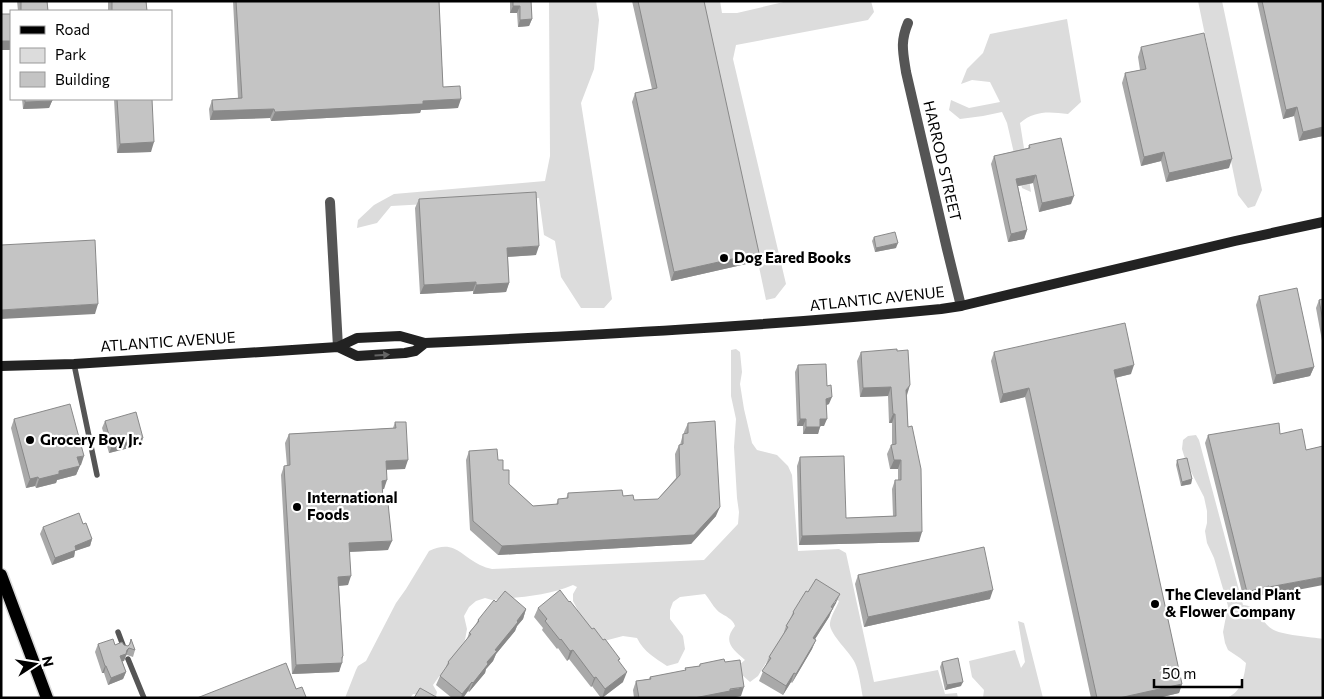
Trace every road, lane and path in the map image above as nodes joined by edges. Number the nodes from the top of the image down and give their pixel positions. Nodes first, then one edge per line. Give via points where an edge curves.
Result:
1 (908, 23) dead end
2 (330, 202) dead end
3 (1323, 222) edge
4 (961, 306) junction
5 (424, 343) junction
6 (338, 347) junction
7 (74, 364) junction
8 (1, 366) edge
9 (98, 475) dead end
10 (1, 576) edge
11 (118, 632) dead end
12 (124, 648) edge
13 (128, 659) edge
14 (47, 698) edge
15 (144, 698) edge

1 - 4 street, HARROD STREET via 902,39 902,52
2 - 6 street
3 - 4 main road, ATLANTIC AVENUE
4 - 5 main road, ATLANTIC AVENUE via 754,325
5 - 6 main road, ATLANTIC AVENUE via 400,336 357,338
6 -> 5 main road, ATLANTIC AVENUE via 357,356 405,353 415,351
6 - 7 main road, ATLANTIC AVENUE
7 - 8 main road, ATLANTIC AVENUE
7 - 9 lane
10 - 14 main road
11 - 12 lane
13 - 15 lane

